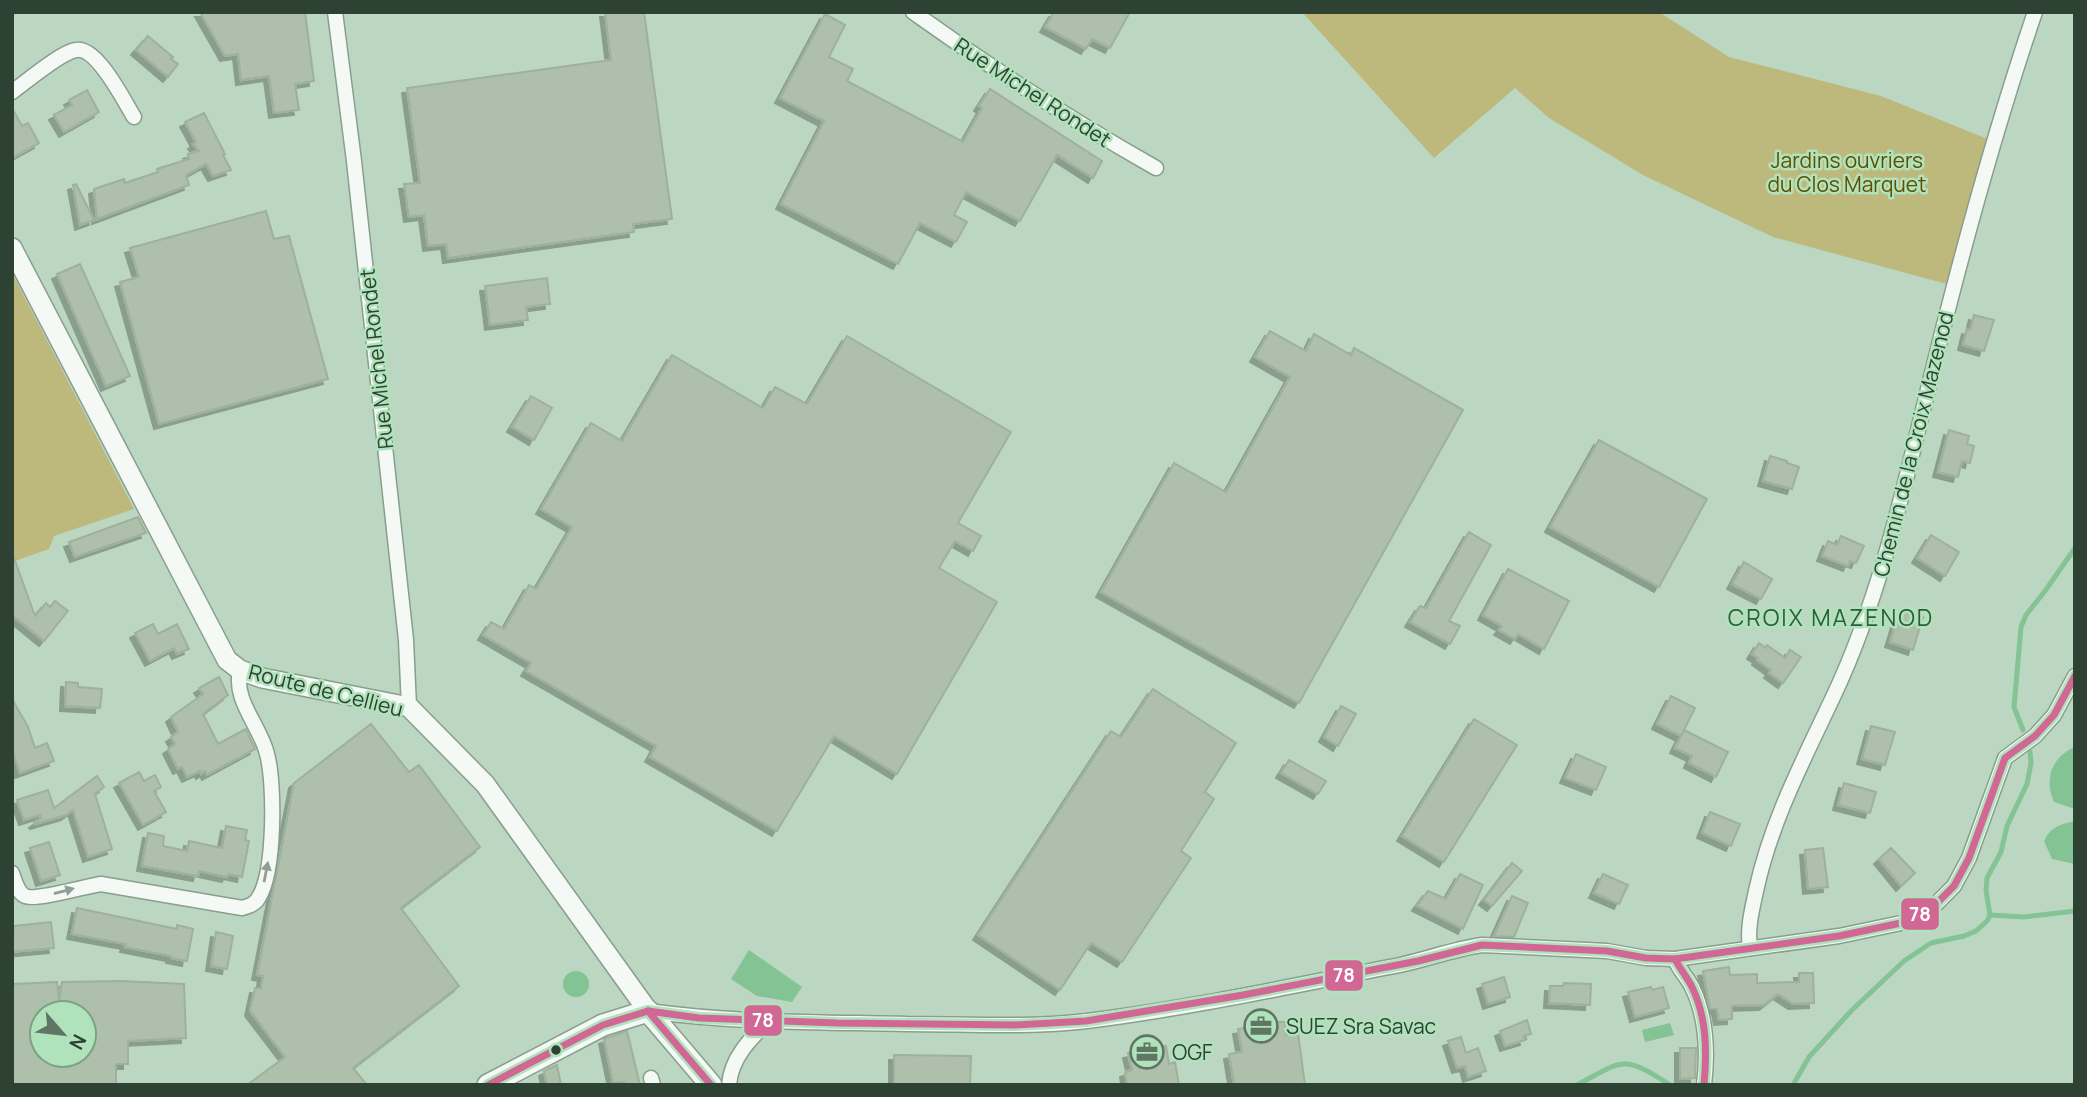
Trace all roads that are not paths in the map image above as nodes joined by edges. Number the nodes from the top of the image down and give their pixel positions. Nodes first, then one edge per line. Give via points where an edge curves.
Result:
1 (335, 12) edge
2 (913, 12) edge
3 (2035, 12) edge
4 (12, 92) edge
5 (134, 117) dead end
6 (1156, 168) dead end
7 (12, 248) edge
8 (240, 670) junction
9 (2075, 676) edge
10 (409, 707) junction
11 (12, 873) edge
12 (1750, 948) junction
13 (1675, 959) junction
14 (648, 1011) junction
15 (771, 1020) junction
16 (488, 1085) edge
17 (711, 1085) edge
18 (729, 1085) edge
19 (1704, 1085) edge

1 - 10 street, Rue Michel Rondet via 407,640
2 - 6 street, Rue Michel Rondet
3 - 12 street, Chemin de la Croix Mazenod via 1954,286 1870,609 1781,808 1749,921
4 - 5 street via 66,54 85,50 96,58
7 - 8 street, Route de Cellieu via 227,660
8 - 10 street, Route de Cellieu
11 -> 8 street via 18,889 35,898 101,884 234,906 250,906 258,900 270,855 270,771 261,737 239,692
9 - 12 street via 2054,715 2005,758 1969,858 1954,886 1931,909 1901,923
10 - 14 street, Route de Cellieu via 485,784
12 - 13 street
13 - 15 street via 1482,945 1235,997 1086,1021 1015,1025
13 - 19 street via 1692,986 1704,1028
14 - 15 street
14 - 16 main road via 603,1025
14 - 17 main road, Route de Cellieu
15 - 18 street via 738,1056

